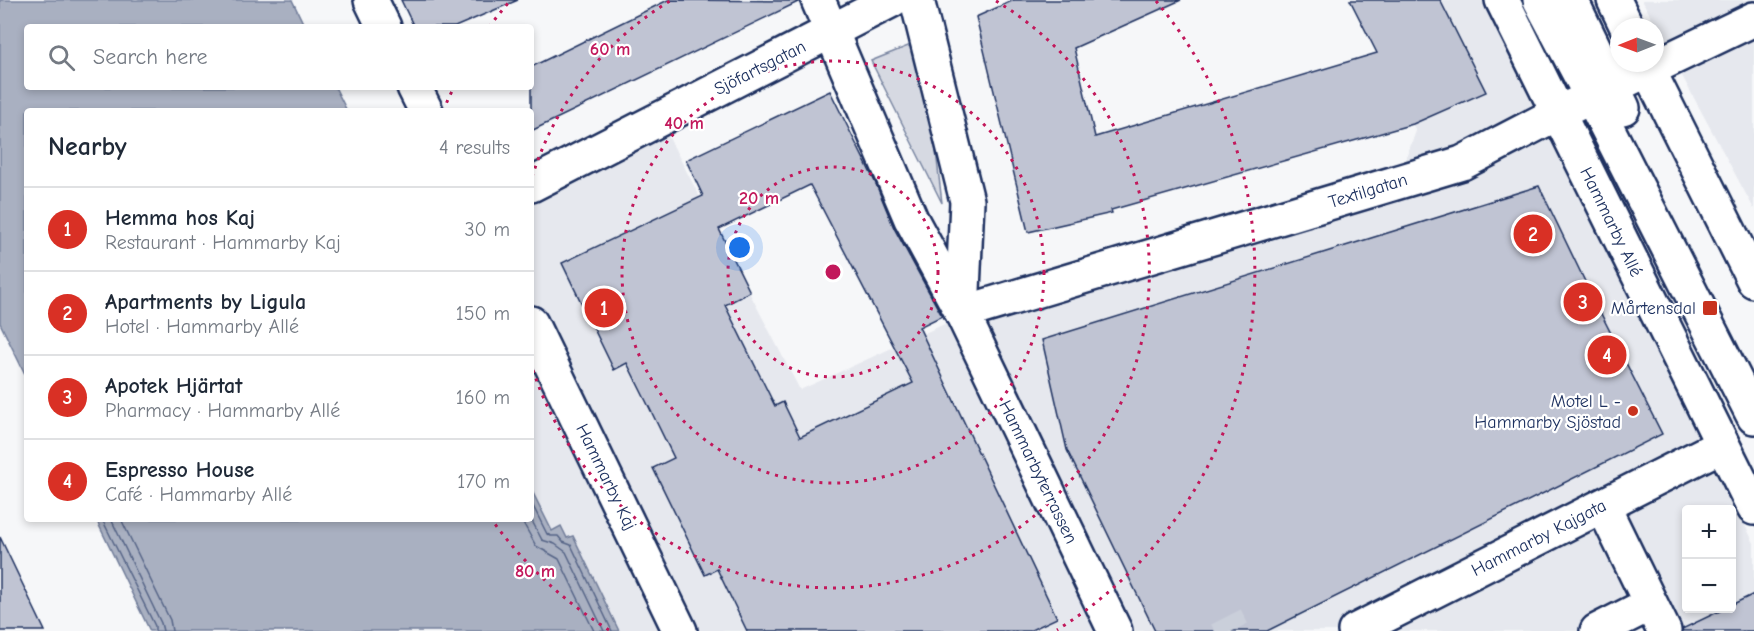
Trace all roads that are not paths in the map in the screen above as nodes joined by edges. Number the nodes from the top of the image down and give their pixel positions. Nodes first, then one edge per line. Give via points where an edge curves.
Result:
1 (371, 0) edge
2 (818, 0) edge
3 (892, 0) edge
4 (917, 0) edge
5 (1502, 0) edge
6 (1540, 0) edge
7 (1571, 0) edge
8 (1614, 0) edge
9 (1623, 18) edge
10 (1754, 19) edge
11 (383, 24) edge
12 (831, 32) junction
13 (1664, 59) edge
14 (1639, 72) edge
15 (1650, 72) edge
16 (416, 90) edge
17 (1603, 93) junction
18 (424, 108) edge
19 (1558, 113) junction
20 (534, 183) edge
21 (1754, 281) edge
22 (962, 313) junction
23 (534, 329) edge
24 (1754, 369) edge
25 (1754, 417) edge
26 (1722, 445) junction
27 (1603, 506) junction
28 (1754, 508) edge
29 (1657, 617) edge
30 (680, 631) edge
31 (1115, 631) edge
32 (1355, 631) edge
33 (1597, 631) edge

1 - 11 street
2 - 12 street, Hammarbyterrassen
3 - 12 street, Sjöfartsgatan
4 - 22 street, Hammarbyterrassen via 967,201
5 - 19 street, Hammarby Allé
6 - 17 street
7 - 17 street
8 - 9 street
10 - 13 street, Textilgatan
12 - 20 street, Sjöfartsgatan
12 - 22 street, Hammarbyterrassen via 911,219
14 - 17 street, Textilgatan
15 - 21 street
16 - 18 street
17 - 19 street, Textilgatan
17 - 24 street
17 - 25 street
19 - 22 street, Textilgatan via 1462,162
19 - 26 street, Hammarby Allé
22 - 31 street, Hammarbyterrassen
23 - 30 street, Hammarby Kaj
26 - 27 street, Hammarby Kajgata
26 - 28 street, Hammarby Allé
27 - 29 street
27 - 32 street, Hammarby Kajgata
29 - 33 street

